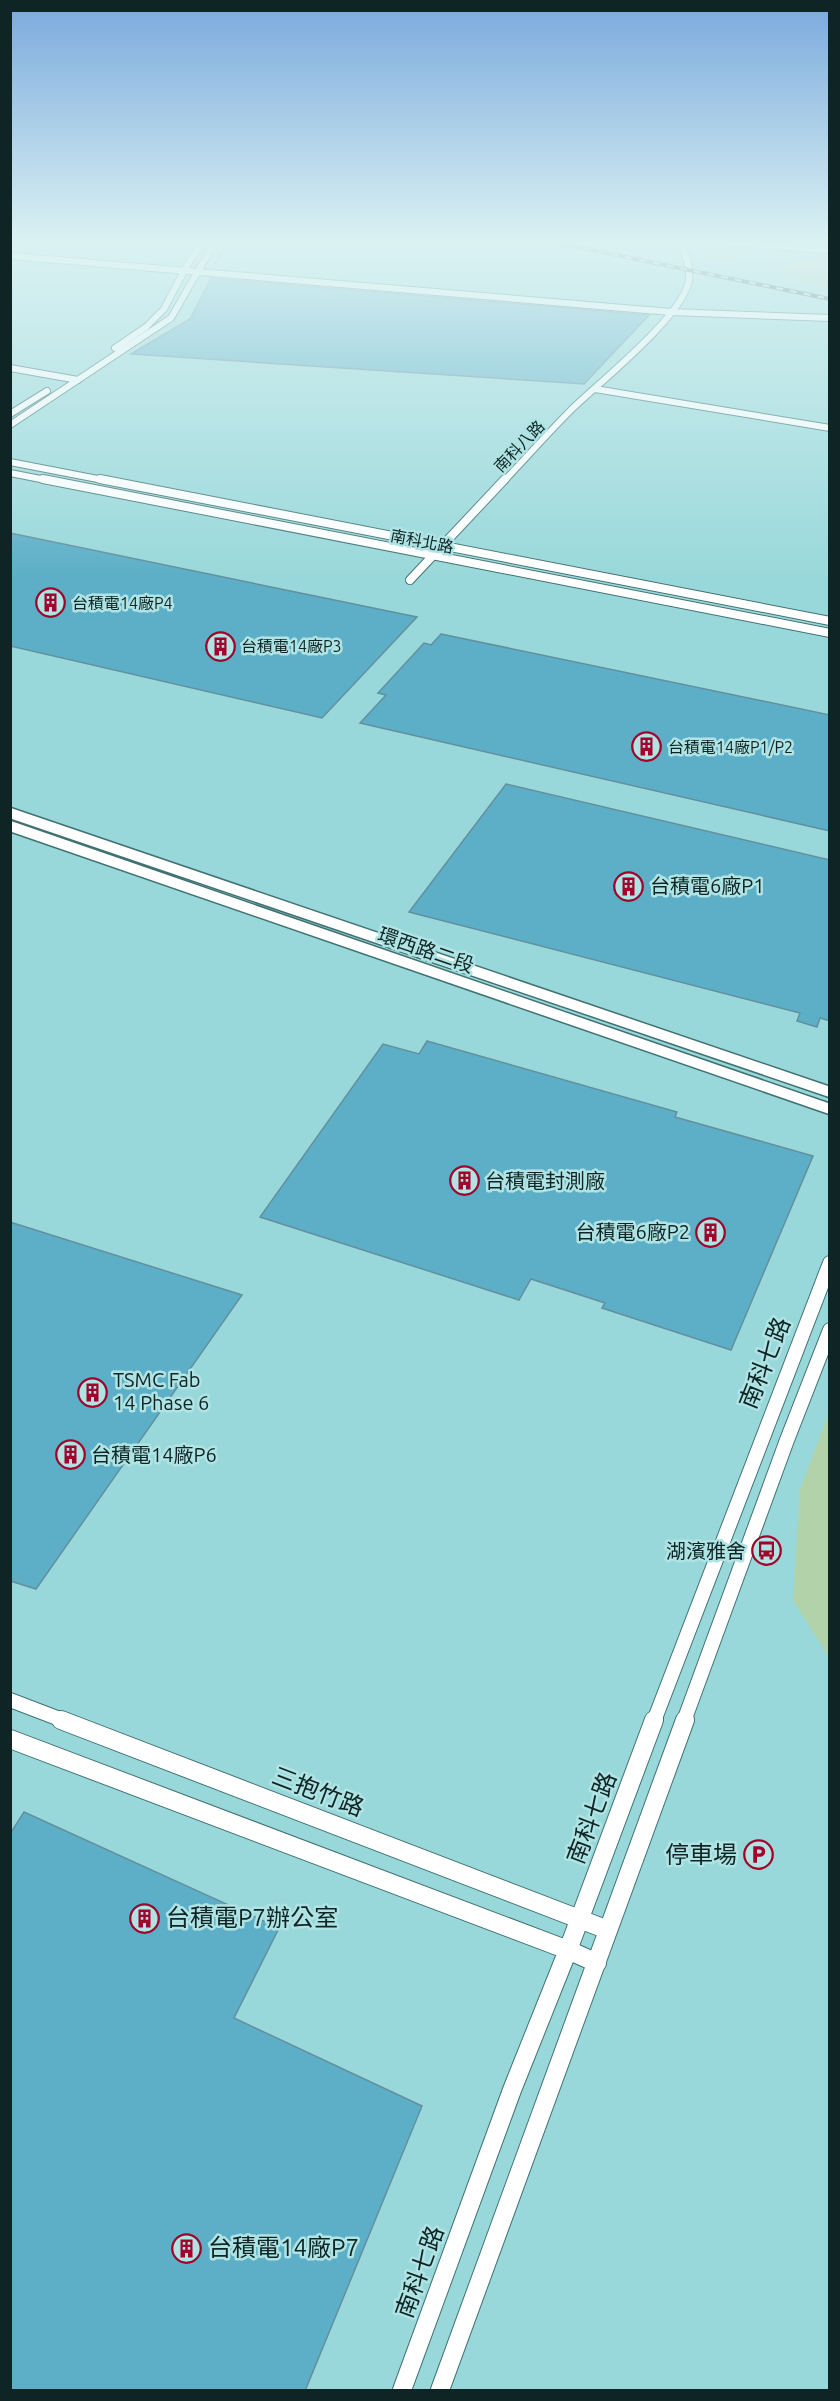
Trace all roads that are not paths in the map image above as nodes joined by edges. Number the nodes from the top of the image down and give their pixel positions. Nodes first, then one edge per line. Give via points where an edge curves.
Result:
1 (106, 352) edge
2 (120, 352) edge
3 (631, 352) edge
4 (10, 369) edge
5 (68, 378) junction
6 (78, 380) junction
7 (595, 389) junction
8 (10, 414) edge
9 (10, 425) edge
10 (830, 428) edge
11 (10, 462) edge
12 (10, 473) edge
13 (442, 546) junction
14 (433, 557) junction
15 (410, 580) dead end
16 (830, 621) edge
17 (830, 633) edge
18 (10, 813) edge
19 (10, 826) edge
20 (830, 1092) edge
21 (830, 1109) edge
22 (830, 1263) edge
23 (830, 1330) edge
24 (10, 1700) edge
25 (10, 1739) edge
26 (580, 1918) junction
27 (608, 1930) junction
28 (568, 1950) junction
29 (597, 1963) junction
30 (402, 2391) edge
31 (440, 2391) edge

1 - 5 street
2 - 6 street
3 - 7 street, 南科八路
4 - 5 street
5 - 6 street
5 - 8 street
6 - 9 street
7 - 10 street
7 - 13 street, 南科八路
11 - 13 street, 南科北路
12 - 14 street, 南科北路
13 - 14 street, 南科八路
13 - 16 street, 南科北路
14 - 15 street, 南科八路
14 - 17 street, 南科北路
18 - 20 street, 環西路二段
19 - 21 street, 環西路二段
22 - 26 street, 南科七路
23 - 27 street
24 - 26 street, 三抱竹路
25 - 28 street
26 - 27 street, 三抱竹路
26 - 28 street, 南科七路
27 - 29 street
28 - 29 street
28 - 30 street, 南科七路 via 512,2090
29 - 31 street

